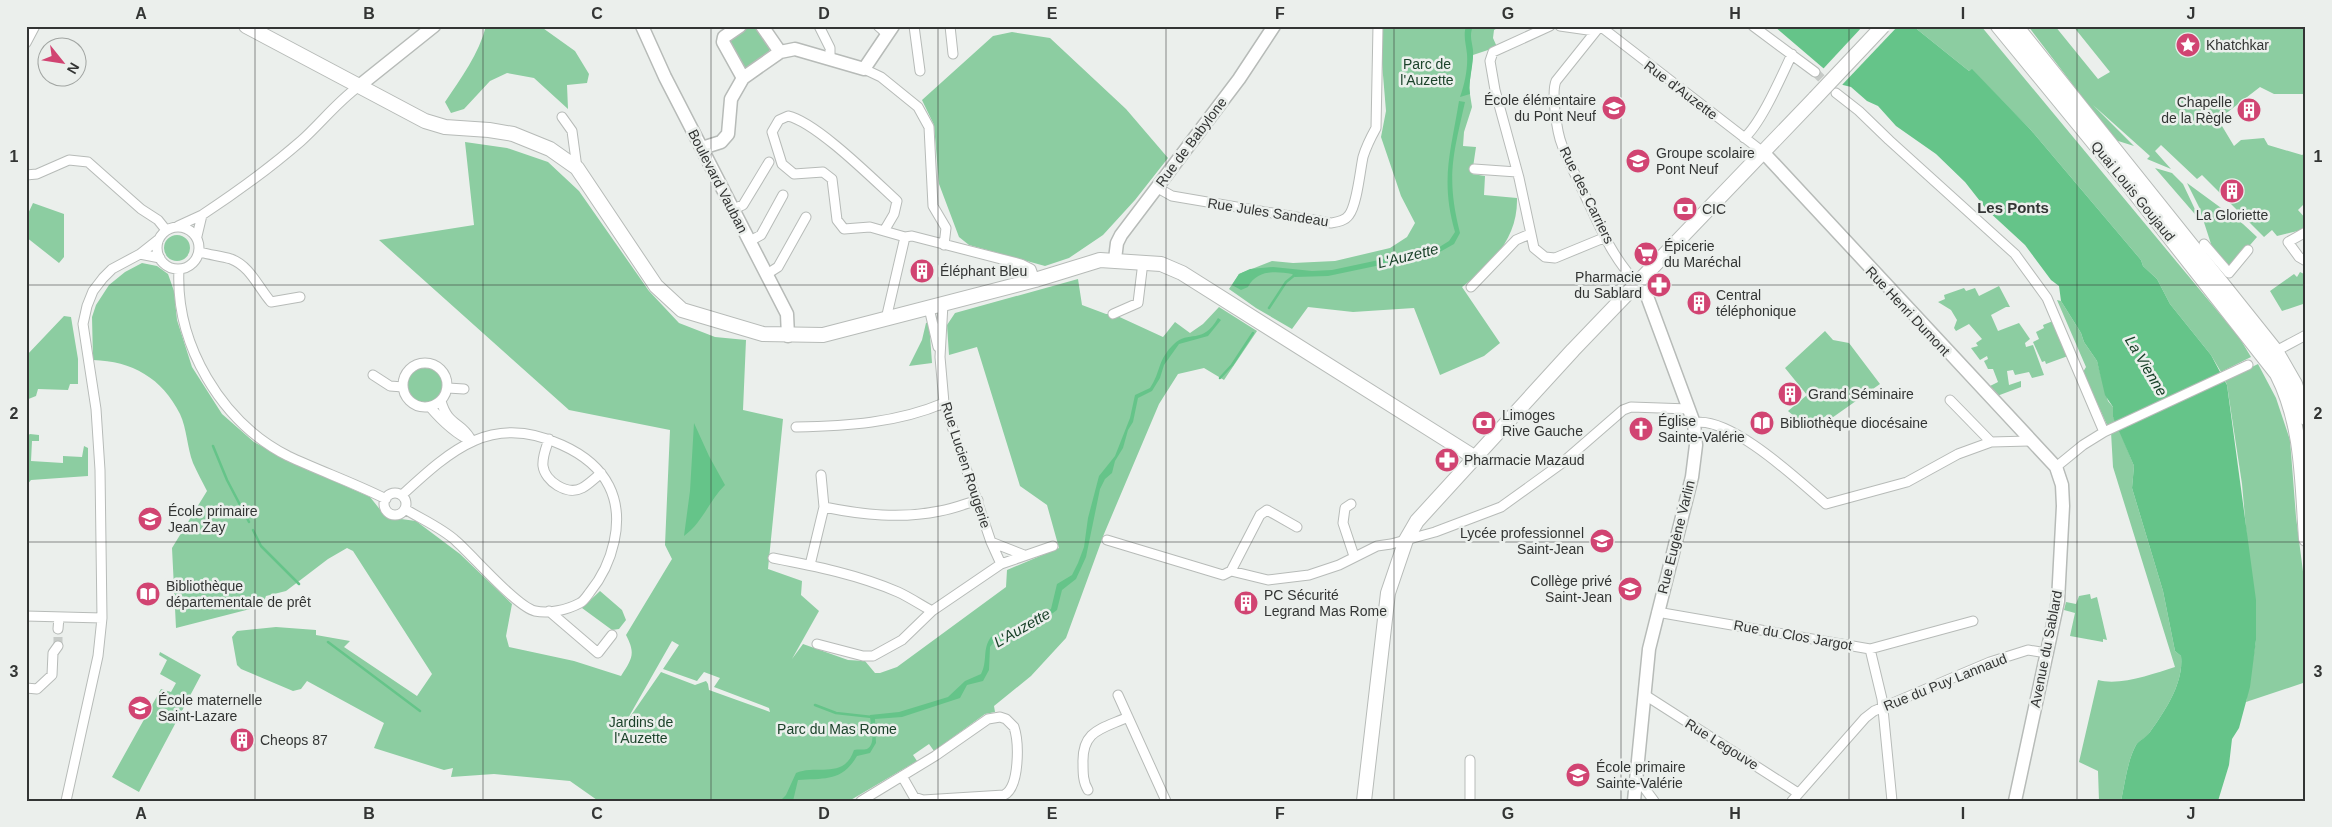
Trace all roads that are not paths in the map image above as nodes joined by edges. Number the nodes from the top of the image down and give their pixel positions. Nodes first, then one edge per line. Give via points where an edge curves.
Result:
1 (35, 26) edge
2 (246, 26) edge
3 (434, 26) edge
4 (642, 26) edge
5 (740, 26) edge
6 (762, 26) edge
7 (819, 26) edge
8 (914, 26) edge
9 (950, 26) edge
10 (1274, 26) edge
11 (1378, 26) edge
12 (1550, 26) edge
13 (1560, 26) edge
14 (1753, 26) edge
15 (1883, 26) edge
16 (1998, 26) edge
17 (2016, 26) edge
18 (886, 29) edge
19 (1597, 29) edge
20 (26, 43) edge
21 (780, 52) junction
22 (953, 54) dead end
23 (1792, 54) junction
24 (830, 59) junction
25 (864, 69) junction
26 (920, 71) dead end
27 (1815, 72) tunnel mouth
28 (743, 78) junction
29 (360, 86) junction
30 (1836, 93) tunnel mouth
31 (562, 117) dead end
32 (1744, 138) junction
33 (702, 148) junction
34 (1763, 152) junction
35 (769, 162) dead end
36 (578, 168) junction
37 (1474, 169) dead end
38 (1517, 172) junction
39 (26, 175) edge
40 (1156, 187) junction
41 (783, 195) dead end
42 (733, 209) junction
43 (202, 215) junction
44 (806, 217) dead end
45 (178, 226) junction
46 (166, 230) junction
47 (884, 231) junction
48 (2306, 232) edge
49 (1530, 234) junction
50 (197, 236) junction
51 (905, 237) junction
52 (1606, 237) junction
53 (159, 238) junction
54 (750, 241) junction
55 (2204, 244) dead end
56 (944, 245) junction
57 (2248, 250) dead end
58 (200, 252) junction
59 (140, 254) junction
60 (160, 258) junction
61 (1116, 260) junction
62 (2306, 261) edge
63 (1143, 262) junction
64 (179, 269) junction
65 (767, 274) junction
66 (1035, 280) junction
67 (1637, 282) junction
68 (1471, 287) dead end
69 (300, 297) dead end
70 (944, 304) junction
71 (929, 308) junction
72 (1113, 314) dead end
73 (886, 319) junction
74 (2306, 335) edge
75 (788, 336) junction
76 (2271, 354) junction
77 (940, 357) junction
78 (2248, 365) dead end
79 (374, 375) dead end
80 (403, 387) junction
81 (448, 388) junction
82 (464, 389) dead end
83 (1950, 400) dead end
84 (441, 401) junction
85 (944, 403) junction
86 (430, 407) junction
87 (1689, 409) junction
88 (2306, 418) edge
89 (1694, 423) junction
90 (796, 426) dead end
91 (2106, 431) junction
92 (549, 439) junction
93 (471, 441) junction
94 (2029, 441) junction
95 (1991, 442) junction
96 (1474, 457) junction
97 (2056, 468) junction
98 (600, 473) junction
99 (821, 475) dead end
100 (402, 495) junction
101 (386, 499) junction
102 (978, 500) junction
103 (1351, 504) dead end
104 (824, 508) junction
105 (405, 509) junction
106 (1296, 528) dead end
107 (2306, 539) edge
108 (1107, 540) dead end
109 (1406, 540) junction
110 (991, 542) junction
111 (1053, 546) dead end
112 (1024, 555) junction
113 (1354, 556) junction
114 (773, 558) dead end
115 (1001, 564) junction
116 (810, 565) junction
117 (1231, 572) junction
118 (549, 611) junction
119 (932, 611) junction
120 (1657, 612) junction
121 (26, 616) edge
122 (59, 617) junction
123 (102, 618) junction
124 (1973, 622) dead end
125 (58, 629) tunnel mouth
126 (612, 635) dead end
127 (817, 644) dead end
128 (58, 646) tunnel mouth
129 (1870, 649) junction
130 (2047, 653) junction
131 (26, 688) edge
132 (1118, 695) dead end
133 (1645, 696) junction
134 (1882, 707) junction
135 (1128, 717) junction
136 (1470, 760) dead end
137 (902, 776) junction
138 (1637, 778) junction
139 (1088, 790) dead end
140 (1798, 793) junction
141 (66, 801) edge
142 (861, 801) edge
143 (1166, 801) edge
144 (1364, 801) edge
145 (1470, 801) edge
146 (1634, 801) edge
147 (1654, 801) edge
148 (1792, 801) edge
149 (1892, 801) edge
150 (2015, 801) edge

1 - 20 street
2 - 29 main road
3 - 29 street
4 - 33 street, Boulevard Vauban
5 - 28 street via 724,37 723,42
6 - 21 street
7 - 24 street via 830,48
8 - 26 street
9 - 22 street
10 - 40 street, Rue de Babylone via 1239,79
11 - 40 street, Rue Jules Sandeau via 1376,128 1363,156 1349,215 1341,221 1331,223 1172,196
12 - 38 street via 1490,55 1495,90
13 - 19 street
14 - 23 street
15 - 34 main road, bridge
16 - 76 main road, Quai Louis Goujaud
17 - 76 main road, Quai Louis Goujaud
18 - 25 street
19 - 32 street, Rue d'Auzette
19 - 52 street, Rue des Carriers via 1556,81 1554,93 1562,144
21 - 24 street via 795,49
21 - 28 street
23 - 27 street
23 - 32 street via 1776,88
24 - 25 street
25 - 56 street via 881,77 918,107 929,127 933,206 946,228
28 - 33 street via 731,99 728,134 721,142
29 - 36 main road via 425,121 445,128 513,134 550,148
29 - 43 street via 344,97 302,141 240,190
30 - 91 street via 2015,254 2046,298
31 - 36 street via 572,131
32 - 34 street, Rue d'Auzette
33 - 42 street, Boulevard Vauban
34 - 67 main road
34 - 94 street, Rue Henri Dumont
35 - 42 street via 743,205
36 - 75 main road via 656,286 682,310 763,334
37 - 38 street
38 - 49 street
39 - 46 street via 69,160 88,162
40 - 61 street, Rue de Babylone via 1120,235
41 - 54 street via 760,235
42 - 54 street, Boulevard Vauban
43 - 45 street
43 - 50 street
44 - 65 street via 778,267
45 - 46 street
45 - 50 street
46 - 53 street
47 - 47 street via 870,226 844,229 837,220 832,179 823,172 794,174 782,164 772,132 779,120 788,116 796,118 828,140 897,201
47 - 51 street
48 - 62 street via 2288,242
49 - 52 street via 1534,248 1545,257 1555,258
49 - 68 street via 1516,240
50 - 58 street
51 - 56 street
51 - 73 street
52 - 67 street, Rue des Carriers
53 - 59 street
53 - 60 street via 157,252
54 - 65 street, Boulevard Vauban
55 - 57 street via 2229,273
56 - 66 street via 1021,264 1031,269
58 - 64 street via 192,264
58 - 69 street via 231,259 246,268 271,302
59 - 60 street
59 - 123 street via 112,269 98,284 87,306 83,324 96,409 100,470
60 - 64 street via 168,266
61 - 63 main road
61 - 66 main road via 1100,260
63 - 72 street via 1138,303
63 - 96 main road via 1161,264 1182,273
64 - 101 street via 182,310 194,350 206,376 229,410 255,434 287,455
65 - 75 street, Boulevard Vauban via 787,314
66 - 70 main road
67 - 87 street, Rue Eugène Varlin via 1647,296
67 - 96 main road
70 - 71 main road
70 - 77 street, Rue Lucien Rougerie
71 - 73 main road
71 - 77 street, Rue Lucien Rougerie
73 - 75 main road via 823,336
74 - 76 street
76 - 88 main road via 2295,384
76 - 107 main road via 2297,430
77 - 85 street, Rue Lucien Rougerie
78 - 91 street
79 - 80 street via 390,386
80 - 81 street via 408,371 427,363 440,369
80 - 86 street via 413,404
81 - 82 street
81 - 84 street
83 - 95 street
84 - 86 street
84 - 93 street via 445,415
85 - 90 street via 918,414 878,422
85 - 102 street, Rue Lucien Rougerie
86 - 93 street via 445,424
87 - 89 street, Rue Eugène Varlin
87 - 109 street via 1631,407 1623,410 1562,463 1501,507
89 - 95 street via 1703,422 1735,433 1776,461 1826,504 1907,482 1958,454
89 - 120 street, Rue Eugène Varlin via 1695,460
91 - 97 street
92 - 93 street via 523,432 506,432
92 - 98 street via 576,451 595,465
92 - 98 street via 543,468 551,481 564,489 581,489
93 - 100 street
94 - 95 street
94 - 97 street, Rue Henri Dumont
96 - 109 main road via 1417,521
97 - 130 street, Avenue du Sablard via 2062,486 2062,532 2058,601
98 - 118 street via 610,487 616,514 614,547 602,578 581,603
99 - 104 street
100 - 101 street via 391,494
100 - 105 street
101 - 105 street via 384,505 390,514 400,514
102 - 104 street via 940,511 900,516
102 - 110 street, Rue Lucien Rougerie
103 - 113 street via 1345,508 1343,522
104 - 116 street
105 - 118 street via 455,540 515,598 534,611
106 - 117 street via 1267,510 1260,514
108 - 117 street via 1223,575
109 - 113 street via 1377,546
109 - 144 main road via 1388,593
110 - 112 street, Rue Lucien Rougerie
110 - 115 street, Rue Lucien Rougerie
111 - 112 street
112 - 115 street
113 - 117 street via 1324,570 1284,579 1268,580
114 - 116 street
115 - 119 street
116 - 119 street via 898,592
118 - 126 street via 598,653
119 - 127 street via 902,640 872,656
120 - 129 street, Rue du Clos Jargot
120 - 133 street, Rue Eugène Varlin via 1649,649
121 - 122 street
122 - 123 street
122 - 125 street
123 - 141 street via 98,656
124 - 129 street
128 - 131 street via 52,653 52,675 37,689
129 - 134 street, Rue du Clos Jargot
130 - 134 street, Rue du Puy Lannaud via 2028,650 1990,662
130 - 150 street, Avenue du Sablard
132 - 135 street
133 - 138 street, Rue Eugène Varlin
133 - 140 street, Rue Legouve
134 - 140 street, Rue du Puy Lannaud via 1865,718
134 - 149 street, Rue du Clos Jargot
135 - 139 street via 1092,734 1083,746 1083,773
135 - 143 street
136 - 145 street
137 - 137 street via 993,717 1006,719 1014,727 1016,779 1011,790 1004,795 923,800 914,797
137 - 142 street
138 - 146 street, Rue Eugène Varlin
138 - 147 street
140 - 148 street, Rue du Puy Lannaud

